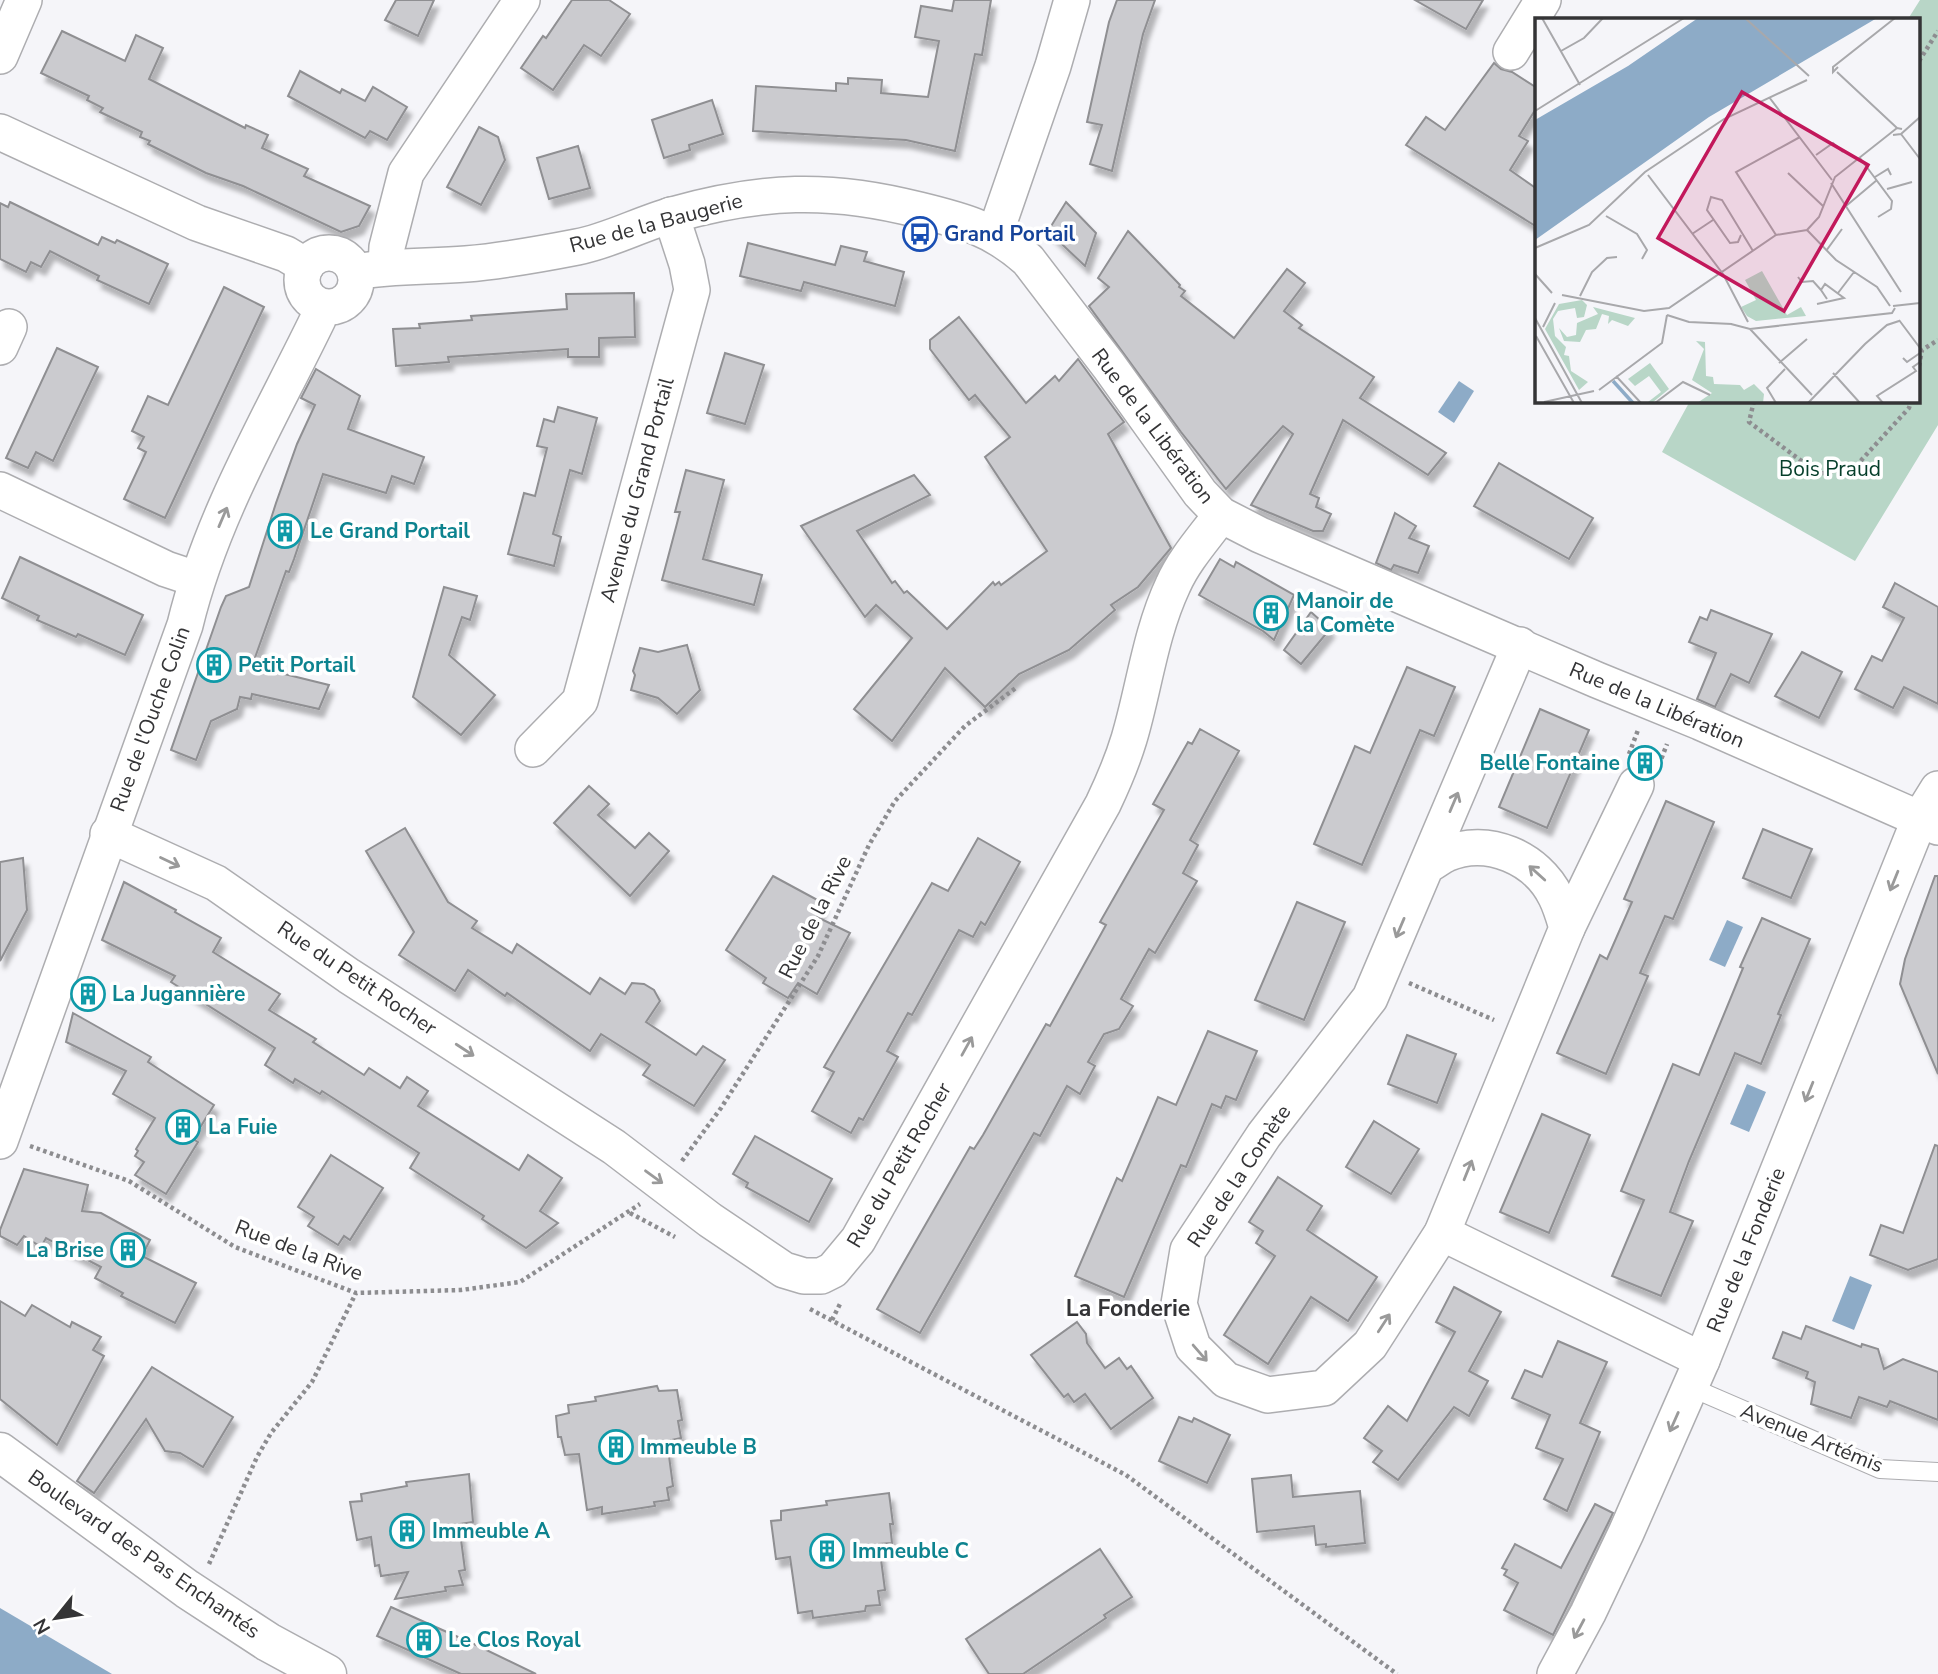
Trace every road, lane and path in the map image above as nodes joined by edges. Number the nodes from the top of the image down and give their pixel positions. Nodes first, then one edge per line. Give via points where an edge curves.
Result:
1 (23, 0) edge
2 (522, 0) edge
3 (1072, 0) edge
4 (1543, 0) edge
5 (1938, 31) edge
6 (1511, 52) dead end
7 (0, 56) edge
8 (1920, 59) edge
9 (0, 132) edge
10 (671, 215) junction
11 (995, 234) junction
12 (306, 266) junction
13 (370, 270) junction
14 (321, 307) junction
15 (1938, 340) edge
16 (1920, 362) edge
17 (1754, 402) edge
18 (1911, 402) edge
19 (0, 489) edge
20 (1221, 515) junction
21 (196, 579) junction
22 (1520, 645) junction
23 (1017, 687) dead end
24 (1664, 707) junction
25 (533, 749) dead end
26 (1636, 785) junction
27 (1938, 789) edge
28 (1929, 822) edge
29 (108, 834) junction
30 (1427, 865) junction
31 (1567, 928) junction
32 (1382, 971) junction
33 (1524, 1033) junction
34 (1, 1138) edge
35 (665, 1185) junction
36 (1442, 1233) junction
37 (677, 1238) dead end
38 (356, 1293) junction
39 (842, 1301) dead end
40 (808, 1308) dead end
41 (832, 1320) junction
42 (1696, 1374) junction
43 (0, 1452) edge
44 (1938, 1472) edge
45 (187, 1589) junction
46 (327, 1674) edge
47 (1397, 1674) edge
48 (1555, 1674) edge

1 - 7 street
2 - 13 street via 405,173 387,247
3 - 11 street
4 - 6 street
5 - 8 path
9 - 12 street via 197,223 286,254
10 - 11 street, Rue de la Baugerie via 759,195 801,193 890,202
10 - 13 street, Rue de la Baugerie via 580,247 468,264
10 - 25 street, Avenue du Grand Portail via 692,290 580,701
11 - 20 street, Rue de la Libération via 1028,260
12 - 13 street via 319,255 337,254
12 - 14 street via 304,291
13 - 14 street via 346,302
21 -> 14 street, Rue de l'Ouche Colin
15 - 16 path via 1923,350
17 - 18 path via 1749,422 1819,474 1856,467
19 - 21 street
20 - 22 street, Rue de la Libération
35 -> 20 street, Rue du Petit Rocher via 784,1270 821,1276 845,1257 1103,804 1129,738 1167,598
21 - 29 street, Rue de l'Ouche Colin via 185,625
22 - 24 street, Rue de la Libération
30 -> 22 street, Rue de la Comète
23 - 35 path, Rue de la Rive via 965,726 895,801 869,845 818,956
24 - 26 path via 1651,786
24 - 26 path via 1623,772
24 - 28 street, Rue de la Libération
26 - 31 street, Rue de la Comète
27 - 28 street, Rue de la Fonderie
28 -> 42 street, Rue de la Fonderie
29 - 34 street, Rue de l'Ouche Colin
29 -> 35 street, Rue du Petit Rocher via 216,883
31 -> 30 street via 1547,882 1516,856 1481,847 1447,854
30 -> 32 street, Rue de la Comète
31 - 33 street, Rue de la Comète
32 - 33 path
32 -> 36 street, Rue de la Comète via 1370,998 1265,1135 1188,1250 1179,1304 1193,1348 1226,1380 1268,1395 1324,1388 1370,1345
36 -> 33 street, Rue de la Comète
34 - 38 path, Rue de la Rive via 129,1181 234,1247
36 - 42 street
37 - 38 path, Rue de la Rive via 630,1213 520,1282 461,1290
38 - 45 path via 312,1382 257,1457 209,1565
39 - 41 path
40 - 41 path
41 - 47 path via 1126,1475
42 - 44 lane, Avenue Artémis via 1881,1469
42 -> 48 street, Rue de la Fonderie via 1588,1613
43 - 45 main road, Boulevard des Pas Enchantés
45 - 46 main road, Boulevard des Pas Enchantés

